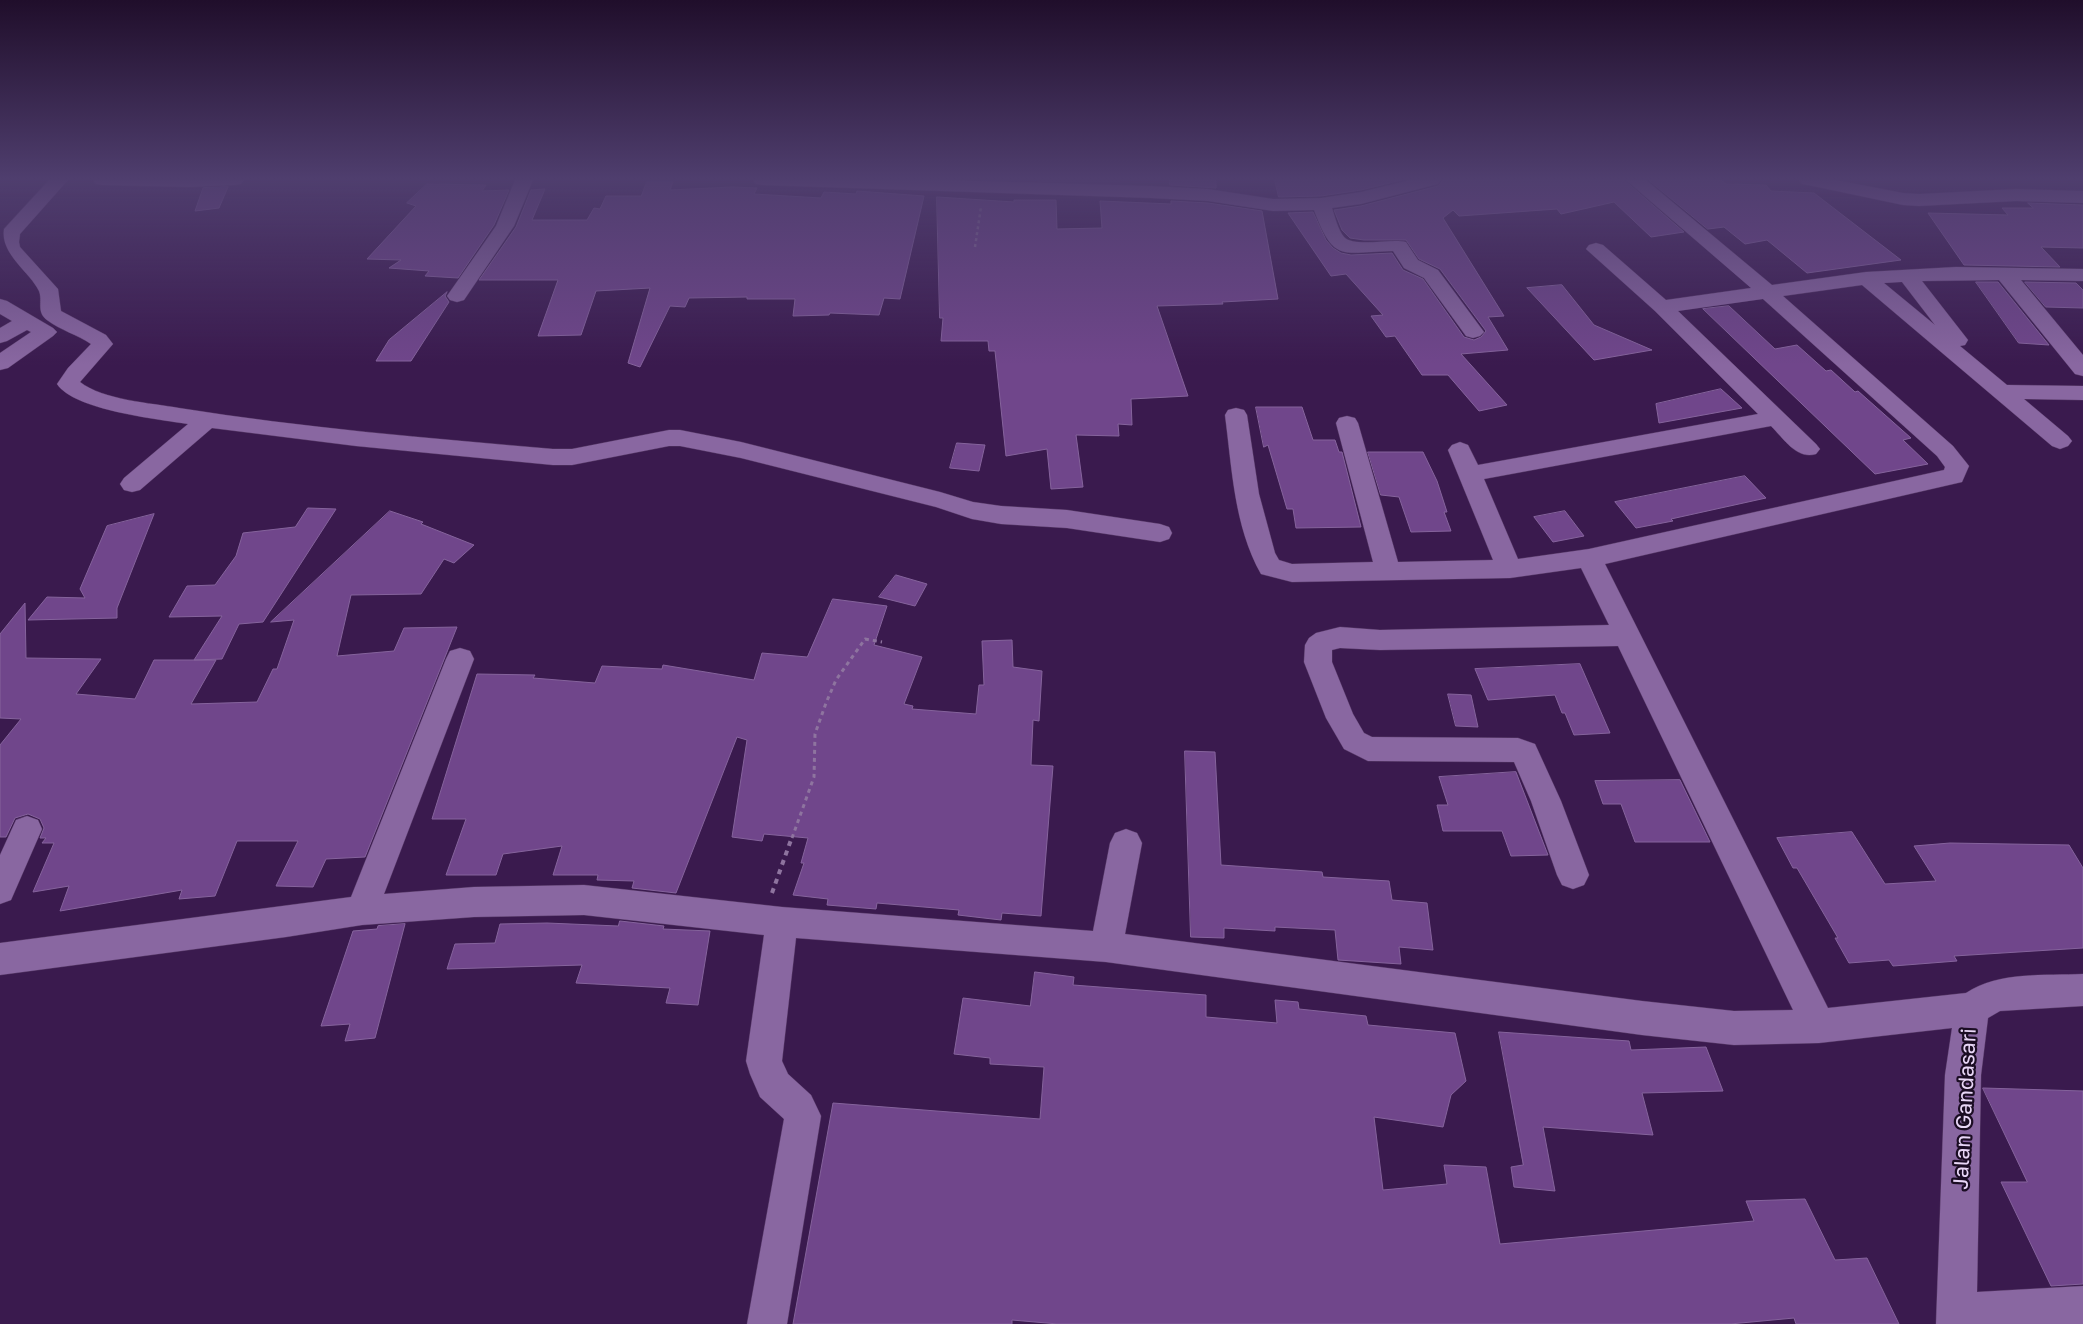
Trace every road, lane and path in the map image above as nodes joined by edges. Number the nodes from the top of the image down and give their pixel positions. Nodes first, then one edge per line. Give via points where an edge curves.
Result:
1 (9, 242) edge
2 (494, 242) edge
3 (976, 242) edge
4 (1338, 242) edge
5 (1708, 242) edge
6 (975, 247) dead end
7 (1596, 249) dead end
8 (2005, 274) junction
9 (2083, 274) edge
10 (1908, 276) junction
11 (1866, 278) junction
12 (1766, 291) junction
13 (457, 296) dead end
14 (0, 305) edge
15 (1662, 307) junction
16 (27, 320) junction
17 (1473, 332) dead end
18 (0, 337) edge
19 (0, 363) edge
20 (2083, 369) edge
21 (1994, 385) junction
22 (2083, 394) edge
23 (1236, 415) dead end
24 (1775, 418) junction
25 (207, 420) junction
26 (1347, 422) dead end
27 (2060, 441) dead end
28 (1808, 449) dead end
29 (1460, 450) dead end
30 (1470, 474) junction
31 (132, 484) dead end
32 (1160, 533) dead end
33 (1589, 558) junction
34 (1510, 569) junction
35 (1388, 571) junction
36 (1628, 635) junction
37 (882, 642) dead end
38 (460, 660) dead end
39 (27, 829) dead end
40 (1126, 843) dead end
41 (1573, 875) dead end
42 (0, 890) edge
43 (362, 910) junction
44 (773, 921) junction
45 (1106, 947) junction
46 (0, 959) edge
47 (2083, 990) edge
48 (1972, 1008) junction
49 (1819, 1026) junction
50 (2083, 1306) edge
51 (1956, 1319) edge
52 (767, 1324) edge

1 - 25 street via 10,249 48,289 51,296 49,311 99,339 102,344 71,377 68,384 77,393 130,407
2 - 13 street
3 - 6 path
4 - 17 street via 1350,248 1398,246 1411,264 1431,274
5 - 12 street
7 - 15 street
8 - 9 street
8 - 10 street via 1956,272
8 - 20 street
10 - 11 street
10 - 21 street
11 - 12 street
11 - 21 street
12 - 15 street
12 - 33 street via 1945,451 1957,466 1954,476
14 - 16 street
15 - 24 street
16 - 18 street
16 - 19 street via 46,334
21 - 22 street
21 - 27 street
23 - 35 street via 1256,529 1264,558 1270,567 1292,573
24 - 28 street
24 - 30 street
25 - 31 street
25 - 32 street via 354,438 562,457 680,438 750,452 972,510 1067,519
26 - 35 street
29 - 30 street
30 - 34 street
33 - 34 street
33 - 36 street
34 - 35 street
36 - 41 street via 1376,640 1334,637 1318,645 1318,662 1340,718 1354,741 1368,749 1518,750 1525,753
36 - 49 street
37 - 44 path via 865,639 836,680 826,703 815,734 814,777
38 - 43 street
39 - 42 street
40 - 45 street
43 - 44 street via 474,902 584,900
43 - 46 street
44 - 45 street
44 - 52 street via 764,1061 774,1086 800,1108 804,1116
45 - 49 street via 1669,1022 1734,1028
47 - 48 street, Jalan Gandasari via 2000,995
48 - 49 street
48 - 51 street, Jalan Gandasari via 1963,1075
50 - 51 street

